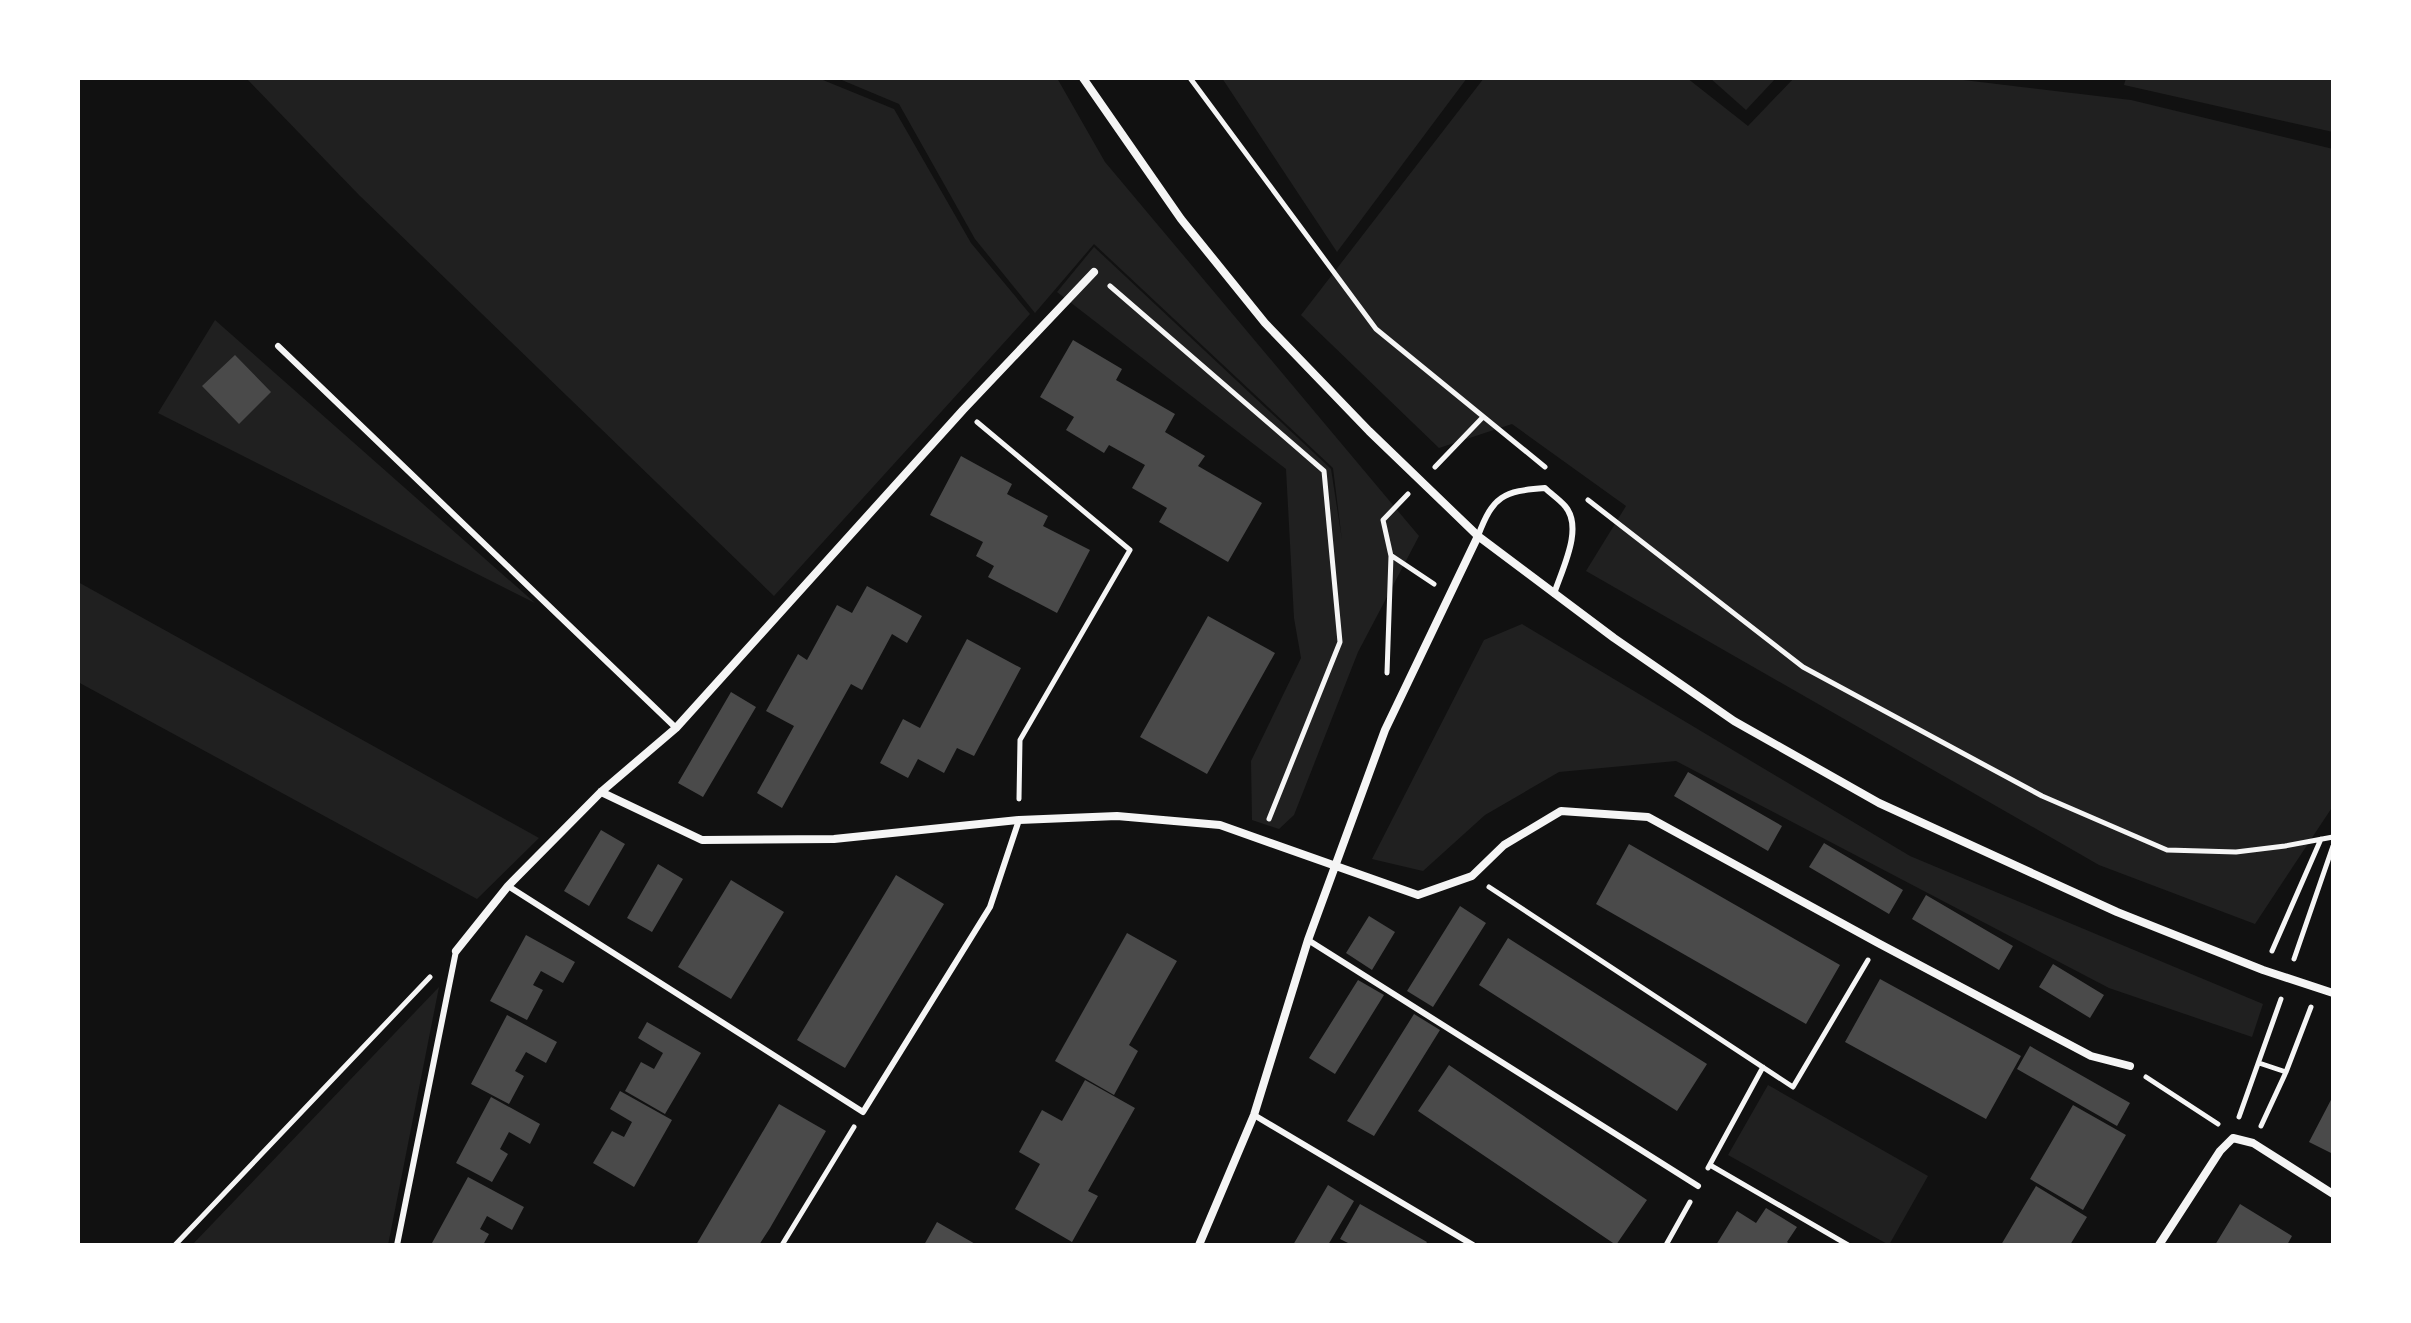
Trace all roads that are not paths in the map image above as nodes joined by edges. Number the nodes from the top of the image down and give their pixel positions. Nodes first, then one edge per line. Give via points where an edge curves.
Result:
1 (1083, 78) edge
2 (1094, 272) road end
3 (278, 346) dead end
4 (1478, 536) junction
5 (1554, 594) junction
6 (676, 728) junction
7 (601, 792) junction
8 (1019, 820) junction
9 (1335, 867) junction
10 (508, 886) junction
11 (1308, 940) junction
12 (456, 951) joint
13 (2333, 993) edge
14 (2130, 1066) road end
15 (1254, 1115) junction
16 (1698, 1186) road end
17 (2333, 1194) edge
18 (397, 1245) edge
19 (1199, 1245) edge
20 (1473, 1245) edge
21 (2159, 1245) edge

1 - 4 street via 1181,219 1265,323
2 - 6 street
3 - 6 lane
4 - 5 street
4 - 5 lane via 1488,508 1513,490 1545,488 1566,506 1574,522
4 - 9 street via 1385,730
5 - 13 street via 1734,721 1879,803 2117,912
6 - 7 street
7 - 8 street via 702,840 834,839
7 - 10 street
8 - 9 street via 1117,816 1220,825
8 - 10 lane via 990,907 863,1112
9 - 11 street
9 - 14 street via 1418,895 1472,876 1504,845 1561,811 1648,817 2091,1056
10 - 12 street
11 - 15 street
11 - 16 lane
12 - 18 lane
15 - 19 street
15 - 20 lane
17 - 21 street via 2253,1143 2233,1138

